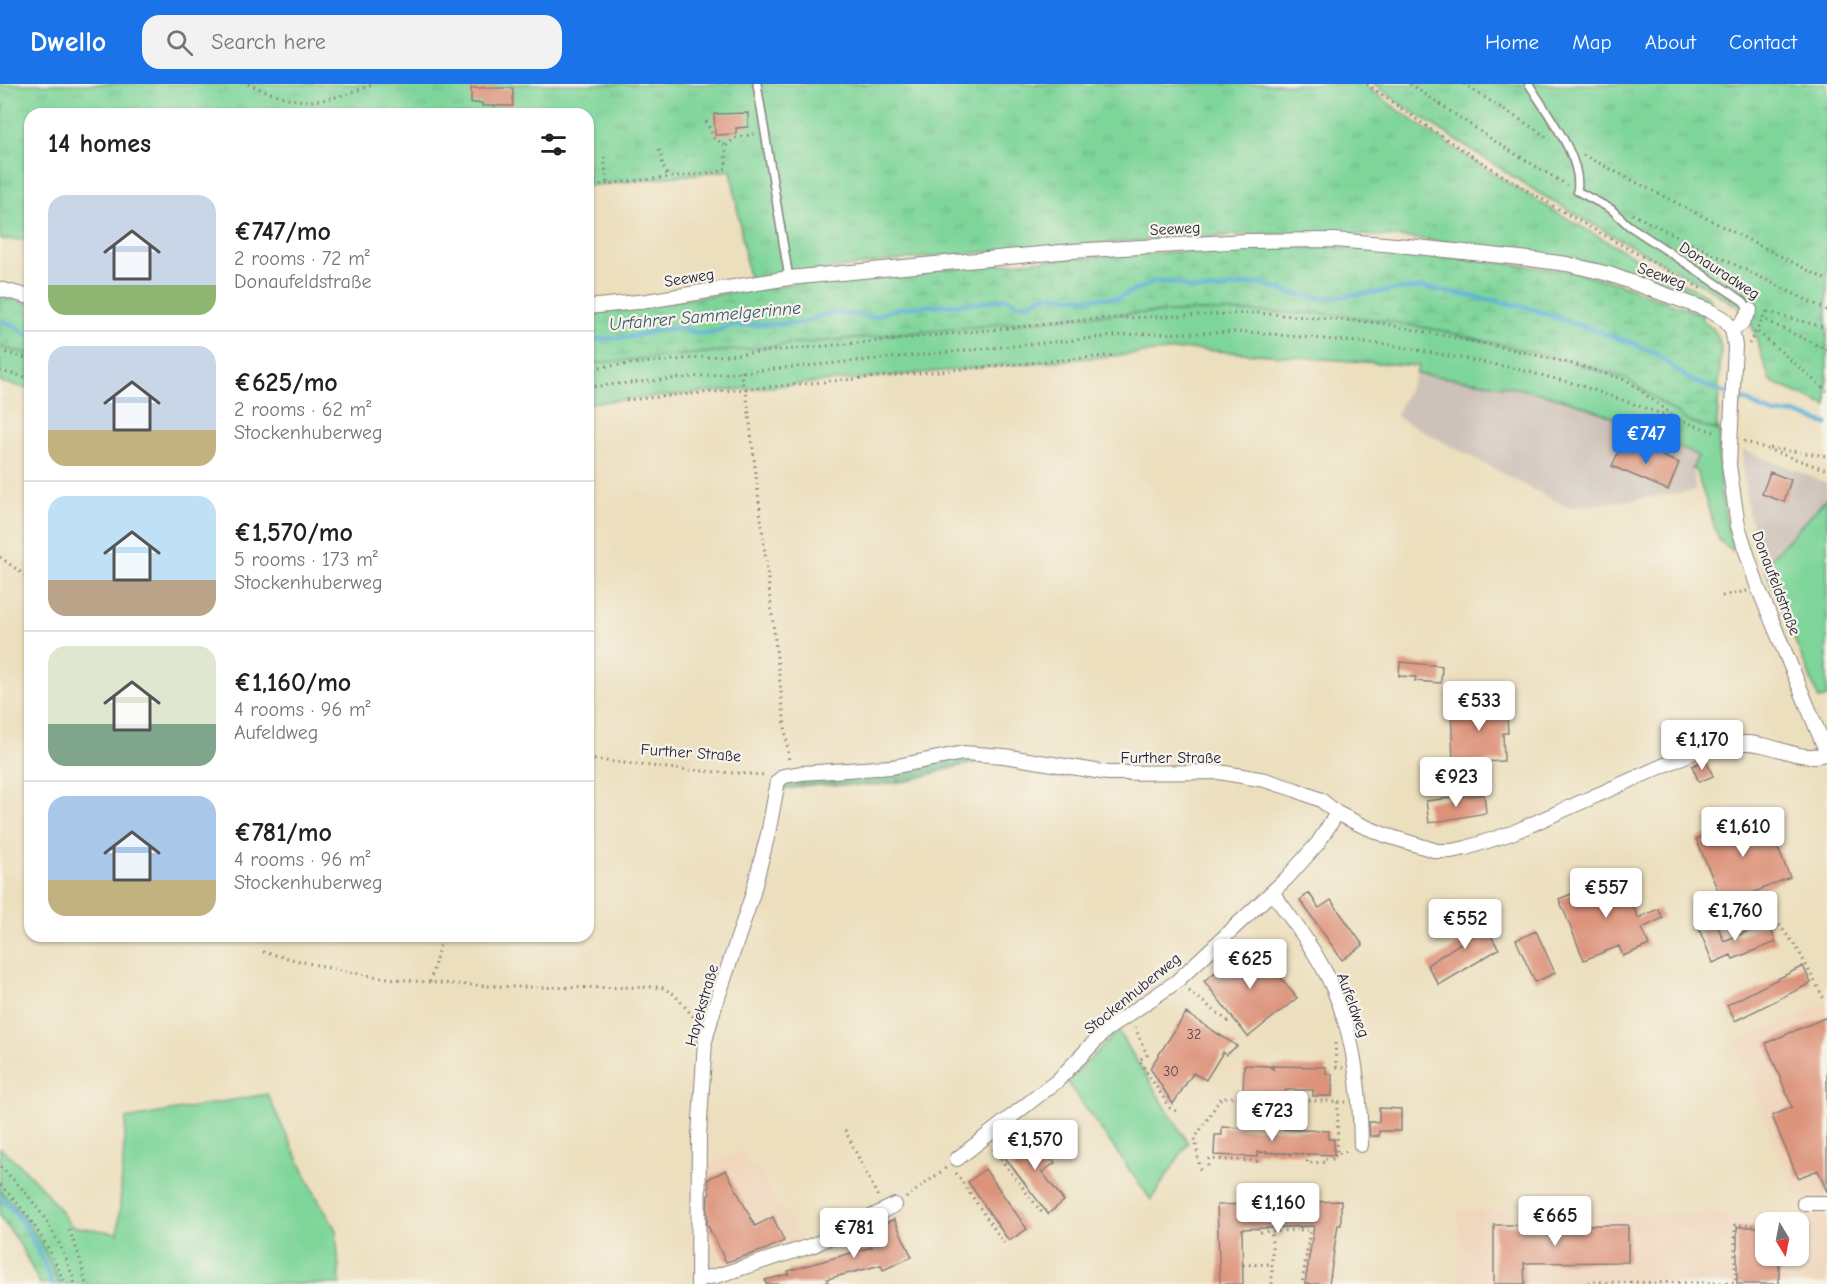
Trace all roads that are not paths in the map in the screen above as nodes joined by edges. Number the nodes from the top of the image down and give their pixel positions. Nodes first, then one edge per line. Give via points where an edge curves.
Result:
1 (757, 84) edge
2 (1529, 84) edge
3 (789, 278) junction
4 (0, 289) edge
5 (24, 295) edge
6 (594, 306) edge
7 (1742, 320) junction
8 (1827, 753) edge
9 (786, 776) joint
10 (1337, 813) junction
11 (1272, 892) junction
12 (1361, 1145) road end
13 (957, 1159) dead end
14 (1803, 1203) dead end
15 (1827, 1203) edge
16 (890, 1208) road end
17 (698, 1282) edge

1 - 3 lane
2 - 7 lane, Donauradweg via 1567,148 1576,171 1577,191 1611,208 1629,225 1743,301
3 - 6 street, Seeweg
3 - 7 street, Seeweg via 1071,251 1334,240 1588,268 1632,281 1727,320
4 - 5 street
7 - 8 street, Donaufeldstraße via 1730,474 1736,514 1759,589
8 - 10 street, Further Straße via 1813,758 1761,744 1714,745 1512,833 1451,851 1414,845
9 - 10 street, Further Straße via 982,754 1108,773 1196,771 1239,775 1296,790 1321,800
9 - 17 street, Hayekstraße via 778,782 752,896 708,1027 699,1136
10 - 11 street, Stockenhuberweg via 1318,843
11 - 12 street, Aufeldweg via 1323,969 1340,1008 1356,1067
11 - 13 street, Stockenhuberweg via 1176,982 1106,1030 1057,1081
14 - 15 street
16 - 17 street via 814,1245

